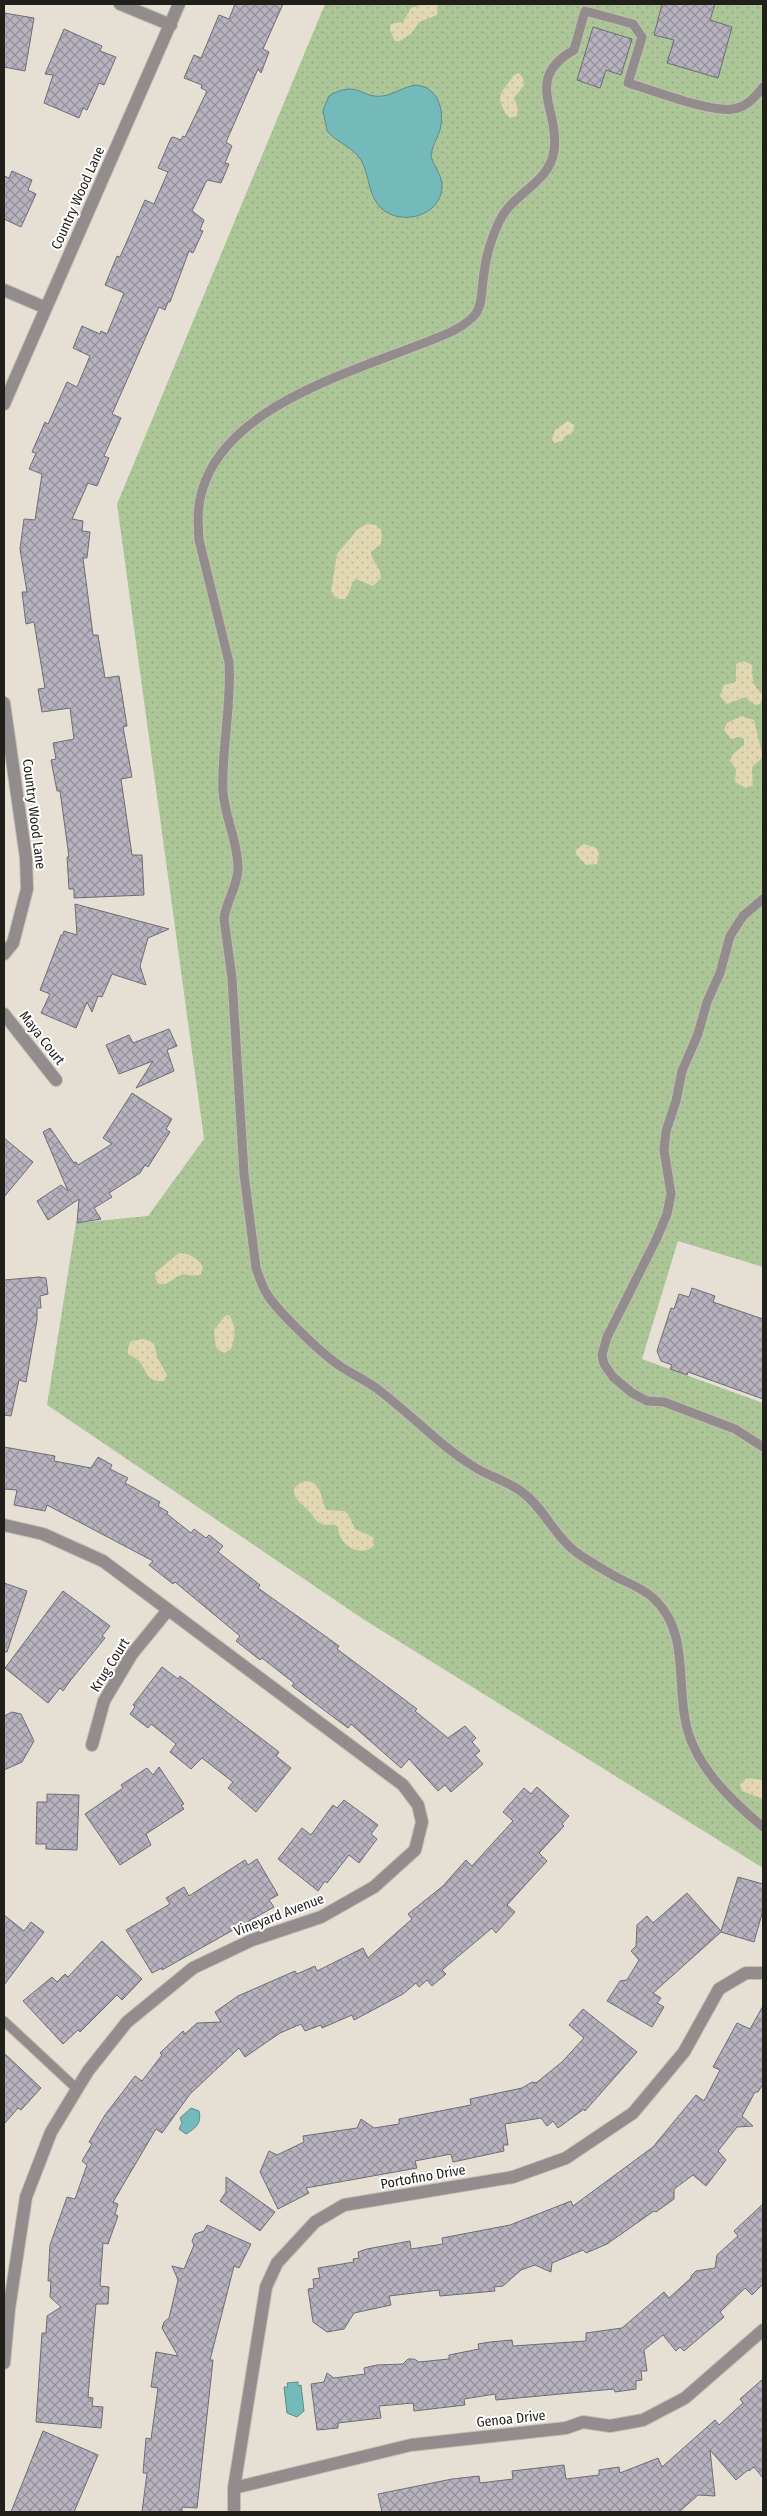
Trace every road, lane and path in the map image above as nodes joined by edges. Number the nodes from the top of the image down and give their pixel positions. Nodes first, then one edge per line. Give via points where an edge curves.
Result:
1 (120, 4) edge
2 (179, 4) edge
3 (170, 25) junction
4 (763, 87) edge
5 (4, 290) edge
6 (46, 308) junction
7 (4, 404) edge
8 (4, 703) edge
9 (763, 899) edge
10 (4, 954) edge
11 (4, 1014) edge
12 (56, 1080) dead end
13 (763, 1447) edge
14 (4, 1525) edge
15 (168, 1610) junction
16 (92, 1745) dead end
17 (763, 1827) edge
18 (763, 1973) edge
19 (4, 2021) edge
20 (77, 2089) junction
21 (6, 2309) edge
22 (763, 2330) edge
23 (4, 2363) edge
24 (234, 2488) junction
25 (234, 2512) edge

1 - 3 street
2 - 3 street, Country Wood Lane
3 - 6 street, Country Wood Lane
4 - 17 lane via 745,105 721,110 628,83 642,37 634,24 586,11 574,50 550,70 546,82 545,96 554,135 551,163 544,175 510,205 500,220 486,259 482,300 477,313 468,323 453,331 302,393 254,421 228,445 208,476 202,489 198,525 229,672 223,794 238,868 224,919 232,978 244,1174 256,1268 261,1282 276,1306 339,1366 380,1391 452,1452 523,1493 560,1538 576,1552 653,1598 663,1609 676,1636 684,1713 693,1746 714,1778
5 - 6 street
6 - 7 street, Country Wood Lane
8 - 10 street, Country Wood Lane via 26,858 27,888 13,943
9 - 13 lane via 752,906 730,936 720,973 682,1071 665,1140 670,1204 660,1232 607,1337 602,1355 607,1371 632,1393 726,1425
11 - 12 street, Maya Court
14 - 15 street, Vineyard Avenue via 43,1534 103,1561
15 - 16 street, Krug Court via 132,1654 104,1701
15 - 20 street, Vineyard Avenue via 403,1784 418,1805 422,1822 415,1850 374,1887 321,1917 252,1940 193,1968 128,2022 88,2070
18 - 24 street, Portofino Drive via 746,1973 719,1988 684,2052 633,2113 566,2158 513,2177 344,2205 315,2222 277,2263 266,2287
19 - 20 lane
20 - 21 street, Vineyard Avenue via 51,2132 26,2197
21 - 23 street, Vineyard Avenue
22 - 24 street, Genoa Drive via 685,2398 643,2420 610,2426 584,2422 566,2428 411,2445
24 - 25 street, Portofino Drive

